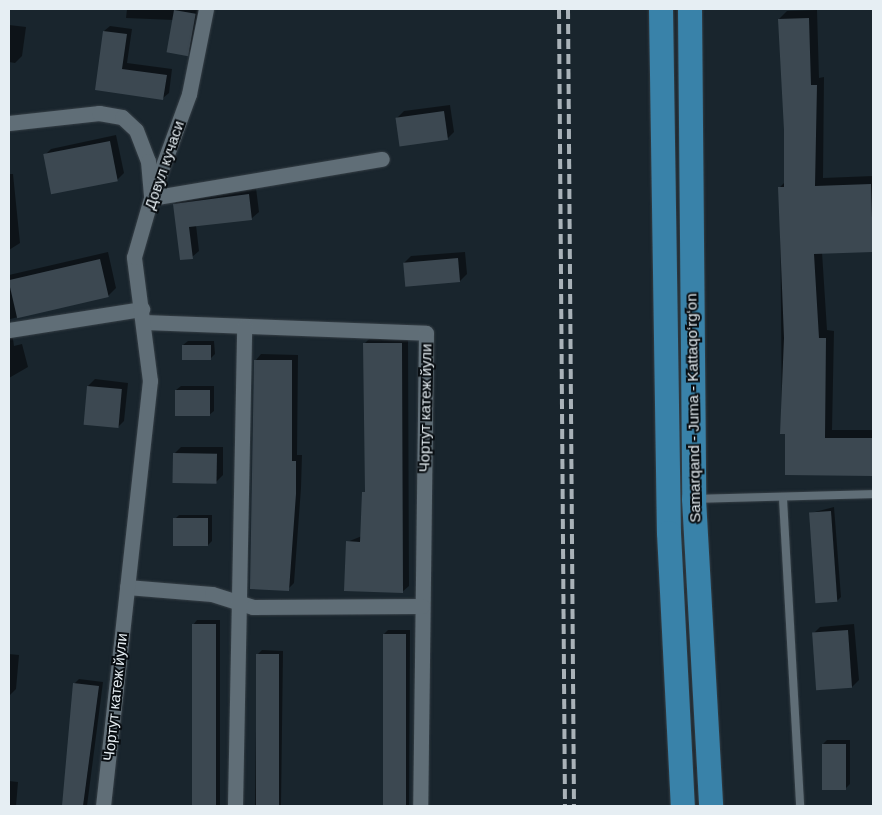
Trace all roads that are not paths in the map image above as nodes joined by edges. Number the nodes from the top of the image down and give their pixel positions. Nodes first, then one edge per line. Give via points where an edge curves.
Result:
1 (206, 9) edge
2 (661, 9) edge
3 (690, 9) edge
4 (9, 123) edge
5 (382, 160) dead end
6 (151, 198) junction
7 (664, 258) junction
8 (689, 258) junction
9 (143, 316) junction
10 (244, 326) junction
11 (9, 330) edge
12 (873, 494) edge
13 (694, 499) junction
14 (783, 499) junction
15 (127, 587) junction
16 (239, 602) junction
17 (422, 606) junction
18 (103, 806) edge
19 (235, 806) edge
20 (420, 806) edge
21 (683, 806) edge
22 (711, 806) edge
23 (800, 806) edge

1 - 6 street, Довул кучаси via 189,94
2 - 7 main road, Samarqand - Juma - Kattaqo‘rg‘on
3 - 8 main road, Samarqand - Juma - Kattaqo‘rg‘on
4 - 6 street via 99,113 122,117 136,130 148,162
5 - 6 street
6 - 9 street, Довул кучаси via 134,258
7 - 8 main road
7 - 21 main road, Samarqand - Juma - Kattaqo‘rg‘on via 669,533
8 - 13 main road, Samarqand - Juma - Kattaqo‘rg‘on
9 - 10 street, Чортут катеж йули
9 - 11 street
9 - 15 street, Чортут катеж йули via 150,381
10 - 16 street
10 - 17 street, Чортут катеж йули via 426,333
12 - 14 lane
13 - 14 lane
13 - 22 main road, Samarqand - Juma - Kattaqo‘rg‘on
14 - 23 lane
15 - 16 street via 212,594
15 - 18 street, Чортут катеж йули
16 - 17 street via 253,607
16 - 19 street
17 - 20 street, Чортут катеж йули

